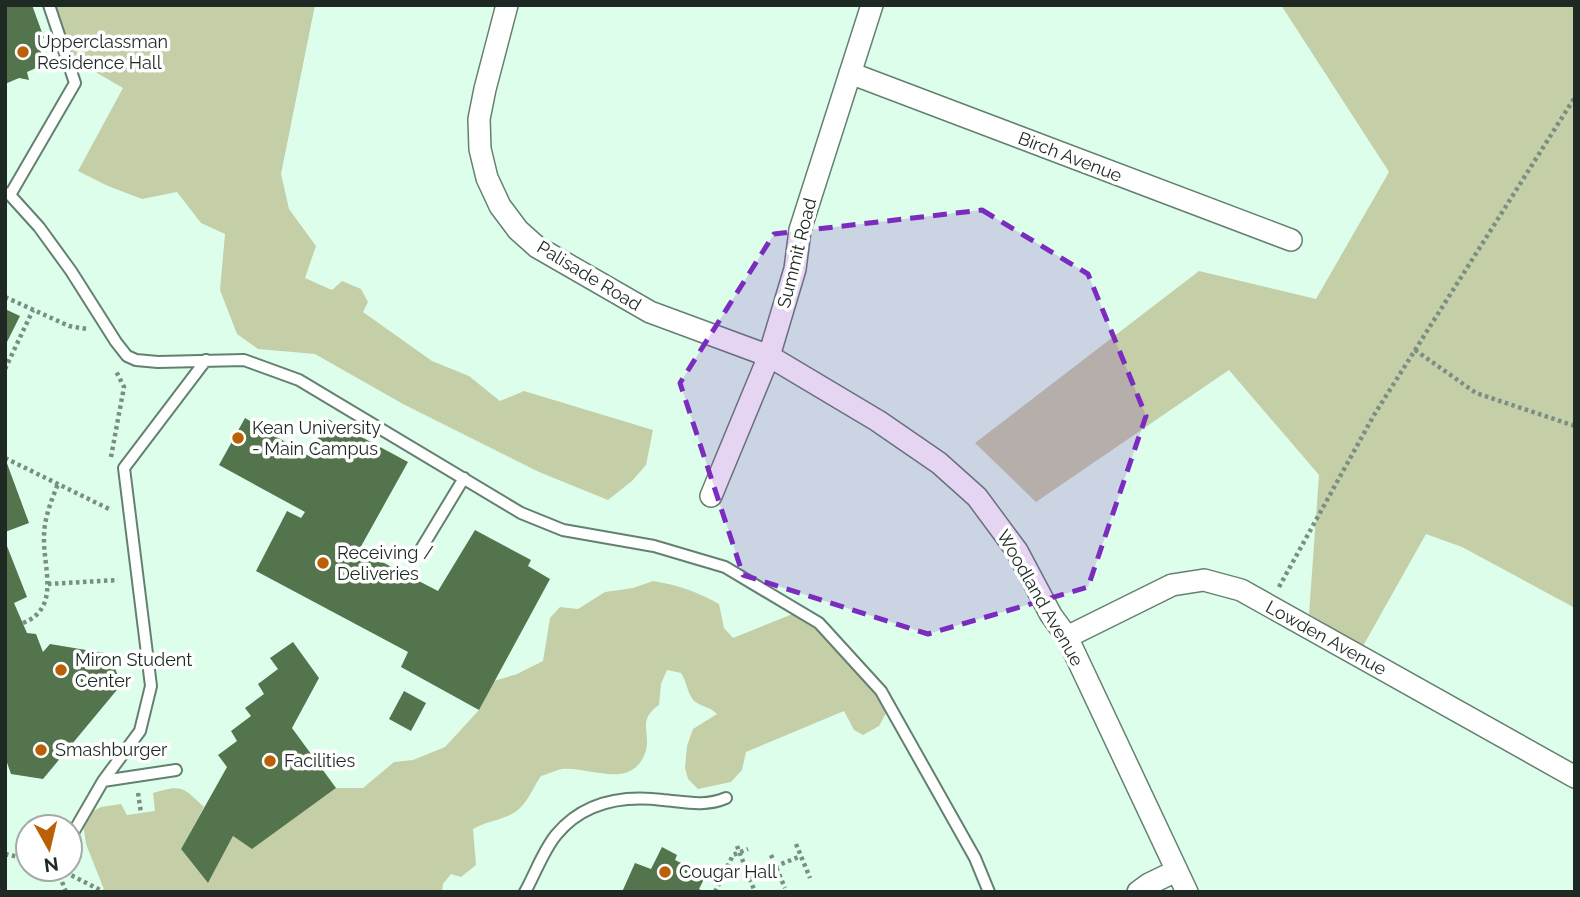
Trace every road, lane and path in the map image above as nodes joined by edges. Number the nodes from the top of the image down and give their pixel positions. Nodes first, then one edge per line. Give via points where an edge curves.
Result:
1 (49, 5) edge
2 (507, 5) edge
3 (872, 5) edge
4 (850, 73) junction
5 (1575, 97) edge
6 (8, 194) edge
7 (1291, 240) dead end
8 (5, 297) edge
9 (33, 310) junction
10 (86, 328) dead end
11 (1415, 350) junction
12 (769, 356) junction
13 (206, 360) junction
14 (5, 369) edge
15 (1575, 426) edge
16 (5, 458) edge
17 (464, 478) junction
18 (58, 484) junction
19 (711, 496) dead end
20 (115, 512) dead end
21 (418, 554) dead end
22 (118, 580) dead end
23 (48, 584) junction
24 (1269, 606) junction
25 (23, 623) dead end
26 (1068, 637) junction
27 (176, 770) dead end
28 (1575, 777) edge
29 (103, 781) junction
30 (726, 798) dead end
31 (84, 814) edge
32 (796, 844) dead end
33 (738, 849) junction
34 (748, 849) dead end
35 (771, 855) dead end
36 (802, 856) junction
37 (776, 866) junction
38 (1176, 871) junction
39 (749, 877) junction
40 (810, 878) dead end
41 (84, 882) edge
42 (785, 888) dead end
43 (104, 892) edge
44 (525, 892) edge
45 (715, 892) edge
46 (755, 892) edge
47 (989, 892) edge
48 (1138, 892) edge
49 (1187, 892) edge

1 - 6 lane via 75,83
2 - 12 street, Palisade Road via 479,119 480,149 499,206 537,247 650,312
3 - 4 street, Summit Road
4 - 7 street, Birch Avenue
4 - 12 street, Summit Road via 800,230 795,269
5 - 11 path
6 - 13 lane via 71,271 127,356 158,362
8 - 9 path
9 - 10 path via 69,326
9 - 14 path
11 - 15 path via 1476,393
11 - 24 path via 1331,489
12 - 19 street, Summit Road
12 - 26 street, Woodland Avenue via 878,421 939,463 976,497 1017,551
13 - 17 lane via 244,360 299,380
13 - 29 lane via 124,468 151,686 140,731
16 - 18 path
17 - 21 lane
17 - 47 lane via 521,513 563,530 654,545 725,567 819,623 881,691
18 - 20 path
18 - 23 path via 45,523
22 - 23 path
23 - 25 path via 41,612
24 - 26 street, Lowden Avenue via 1241,590 1204,580 1172,585
24 - 28 street, Lowden Avenue
26 - 38 street, Woodland Avenue
27 - 29 lane
29 - 31 lane
30 - 44 lane via 698,804 640,797 593,805 556,835
32 - 36 path
33 - 34 path
33 - 39 path
33 - 45 path
35 - 37 path
36 - 37 path
36 - 40 path
37 - 39 path
37 - 42 path
38 - 48 street
38 - 49 street, Woodland Avenue
39 - 46 path
41 - 43 path

